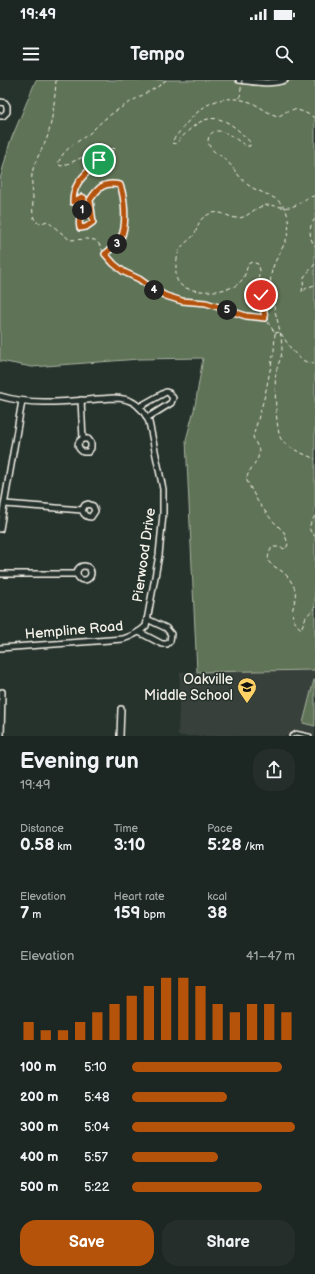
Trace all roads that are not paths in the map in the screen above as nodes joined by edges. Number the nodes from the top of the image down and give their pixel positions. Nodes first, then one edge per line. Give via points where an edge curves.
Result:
1 (241, 80) edge
2 (285, 80) edge
3 (0, 102) edge
4 (0, 116) edge
5 (0, 396) edge
6 (81, 400) junction
7 (22, 401) junction
8 (139, 406) junction
9 (147, 418) junction
10 (83, 439) dead end
11 (5, 504) junction
12 (82, 510) dead end
13 (0, 529) edge
14 (0, 574) edge
15 (76, 574) dead end
16 (147, 619) junction
17 (146, 626) joint
18 (139, 632) junction
19 (0, 648) edge
20 (2, 692) dead end
21 (121, 709) dead end
22 (1, 736) edge
23 (120, 736) edge
24 (291, 736) edge
25 (310, 736) edge

1 - 2 street via 264,83
3 - 4 street via 5,103 7,112
5 - 7 street
6 - 7 street
6 - 8 street via 124,398
6 - 10 street
7 - 11 street
8 - 9 street, Pierwood Drive
8 - 9 street via 166,392 172,395 171,403
9 - 16 street, Pierwood Drive via 163,489 159,555
11 - 12 street
11 - 13 street
14 - 15 street
16 - 17 street, Pierwood Drive
16 - 18 street via 166,628 171,634 170,640 167,644 162,644
17 - 18 street, Hempline Road
18 - 19 street, Hempline Road via 122,639
20 - 22 street
21 - 23 street
24 - 25 lane via 296,733

